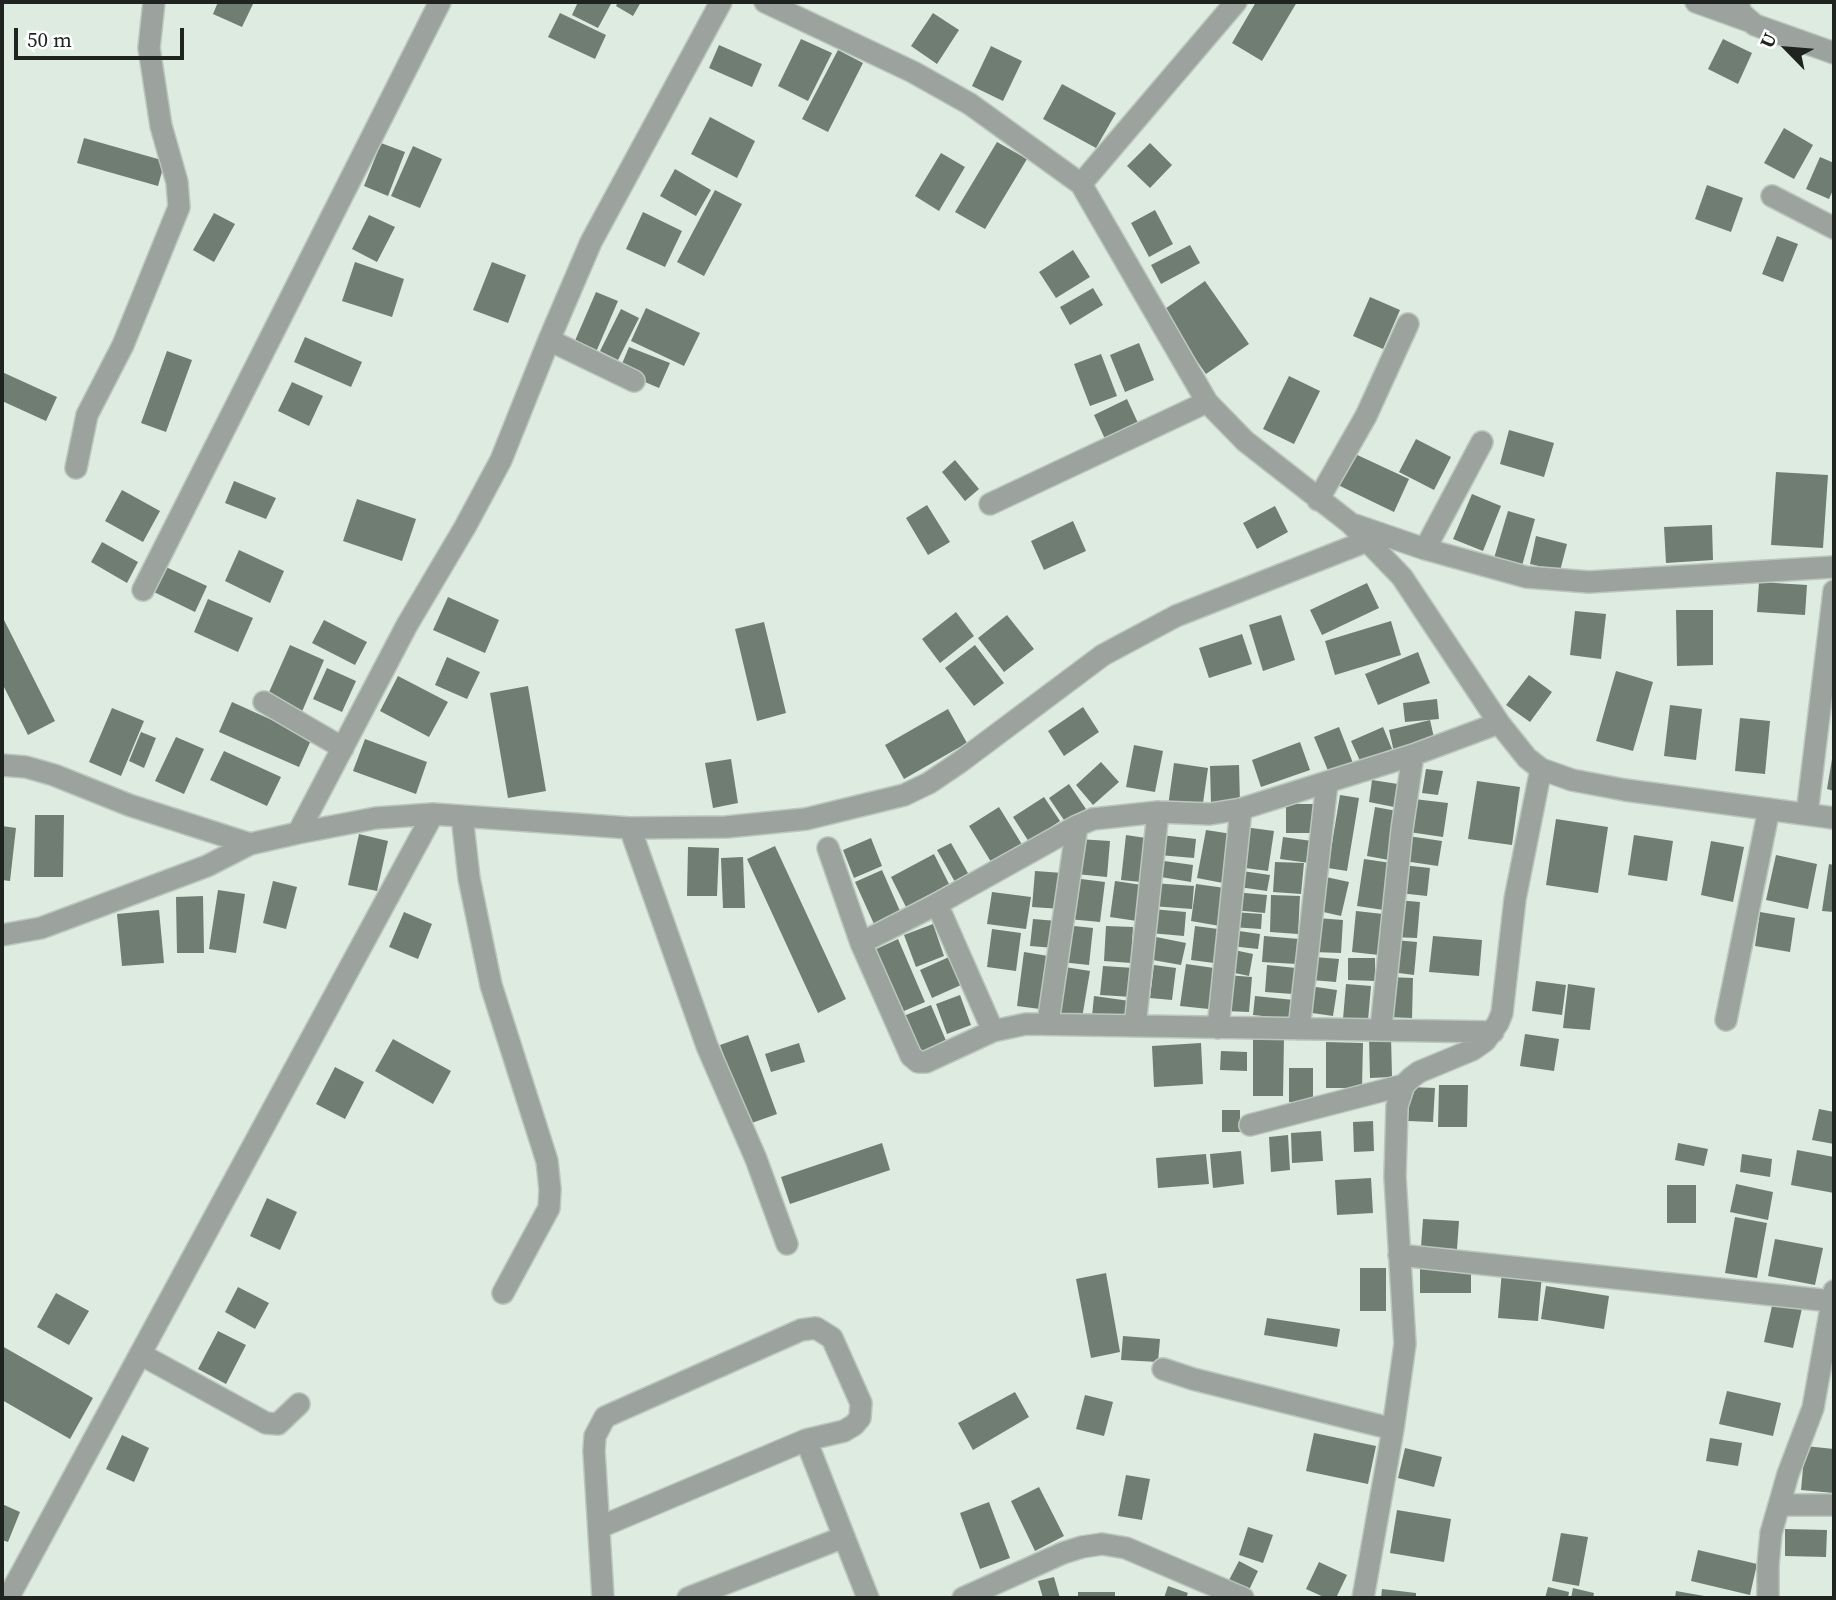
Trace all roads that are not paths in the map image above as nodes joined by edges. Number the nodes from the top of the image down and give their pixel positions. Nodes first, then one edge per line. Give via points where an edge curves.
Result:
1 (154, 2) edge
2 (440, 2) edge
3 (720, 2) edge
4 (765, 2) edge
5 (1237, 2) edge
6 (1696, 2) edge
7 (1737, 2) edge
8 (1749, 21) junction
9 (1834, 53) edge
10 (1081, 184) junction
11 (1772, 196) dead end
12 (1834, 228) edge
13 (1408, 324) dead end
14 (549, 340) junction
15 (634, 381) dead end
16 (1206, 402) junction
17 (1482, 442) dead end
18 (76, 468) dead end
19 (1318, 499) junction
20 (990, 504) dead end
21 (1350, 523) junction
22 (1367, 541) junction
23 (1425, 549) junction
24 (1834, 567) edge
25 (144, 590) dead end
26 (1834, 591) edge
27 (264, 702) dead end
28 (1499, 723) junction
29 (342, 748) junction
30 (1413, 755) junction
31 (2, 765) edge
32 (1541, 769) junction
33 (1327, 783) junction
34 (1241, 809) junction
35 (1769, 809) junction
36 (1158, 812) junction
37 (433, 814) junction
38 (1807, 814) junction
39 (462, 816) junction
40 (1834, 818) edge
41 (1077, 825) junction
42 (629, 828) junction
43 (298, 833) junction
44 (250, 844) junction
45 (828, 848) dead end
46 (937, 904) junction
47 (2, 934) edge
48 (862, 943) junction
49 (1726, 1020) dead end
50 (1048, 1023) junction
51 (1135, 1026) junction
52 (1218, 1028) junction
53 (1381, 1028) junction
54 (1299, 1029) junction
55 (993, 1031) junction
56 (1493, 1032) junction
57 (1404, 1085) junction
58 (1250, 1125) dead end
59 (787, 1244) dead end
60 (1399, 1255) junction
61 (503, 1293) dead end
62 (1833, 1296) edge
63 (140, 1354) junction
64 (1163, 1369) dead end
65 (299, 1404) dead end
66 (1393, 1429) junction
67 (806, 1440) junction
68 (1779, 1505) junction
69 (1834, 1505) edge
70 (600, 1527) junction
71 (844, 1537) junction
72 (4, 1598) edge
73 (603, 1598) edge
74 (688, 1598) edge
75 (868, 1598) edge
76 (964, 1598) edge
77 (1243, 1598) edge
78 (1363, 1598) edge
79 (1768, 1598) edge

1 - 18 street via 149,48 179,207 123,345 87,415
2 - 25 street
3 - 14 street via 591,242
4 - 10 street via 970,104
5 - 10 street
6 - 8 street
7 - 8 street
8 - 9 street
10 - 16 street
11 - 12 street
13 - 19 street via 1366,416
14 - 15 street
14 - 29 street via 501,460
16 - 19 street
16 - 20 street
17 - 23 street
19 - 21 street
21 - 22 street
21 - 23 street
22 - 28 street via 1402,577
22 - 42 street via 1176,616 1103,655 960,762 904,795 806,819 726,827
23 - 24 street via 1526,577 1589,582
26 - 38 street
27 - 29 street
28 - 30 street
28 - 32 street
29 - 43 street
30 - 33 street
30 - 53 street
31 - 44 street via 54,775
32 - 35 street via 1625,790
32 - 56 street via 1515,899 1502,1013
33 - 34 street
33 - 54 street
34 - 36 street via 1210,814
34 - 52 street
35 - 38 street
35 - 49 street
36 - 41 street via 1104,817
36 - 51 street
37 - 39 street
37 - 43 street via 376,818
37 - 63 street
38 - 40 street
39 - 42 street
39 - 61 street via 469,878 491,985 547,1161 550,1189 549,1208
41 - 46 street
41 - 50 street
42 - 59 street via 707,1046
43 - 44 street
44 - 47 street via 125,898 41,928
45 - 48 street
46 - 48 street
46 - 55 street
48 - 55 street via 911,1056 918,1062
50 - 51 street
50 - 55 street
51 - 52 street
52 - 54 street
53 - 54 street
53 - 56 street
56 - 57 street via 1472,1050 1419,1072
57 - 58 street
57 - 60 street via 1397,1106
60 - 62 street
60 - 66 street via 1405,1344
62 - 68 street via 1813,1408
63 - 65 street via 266,1423 278,1424
63 - 72 street
64 - 66 street
66 - 78 street
67 - 70 street
67 - 70 street via 844,1431 860,1418 862,1410 832,1338 816,1328 801,1330 605,1417 595,1436 594,1451
67 - 71 street
68 - 69 street
68 - 79 street via 1770,1544
70 - 73 street
71 - 74 street
71 - 75 street
76 - 77 street via 1063,1553 1102,1544 1126,1548

